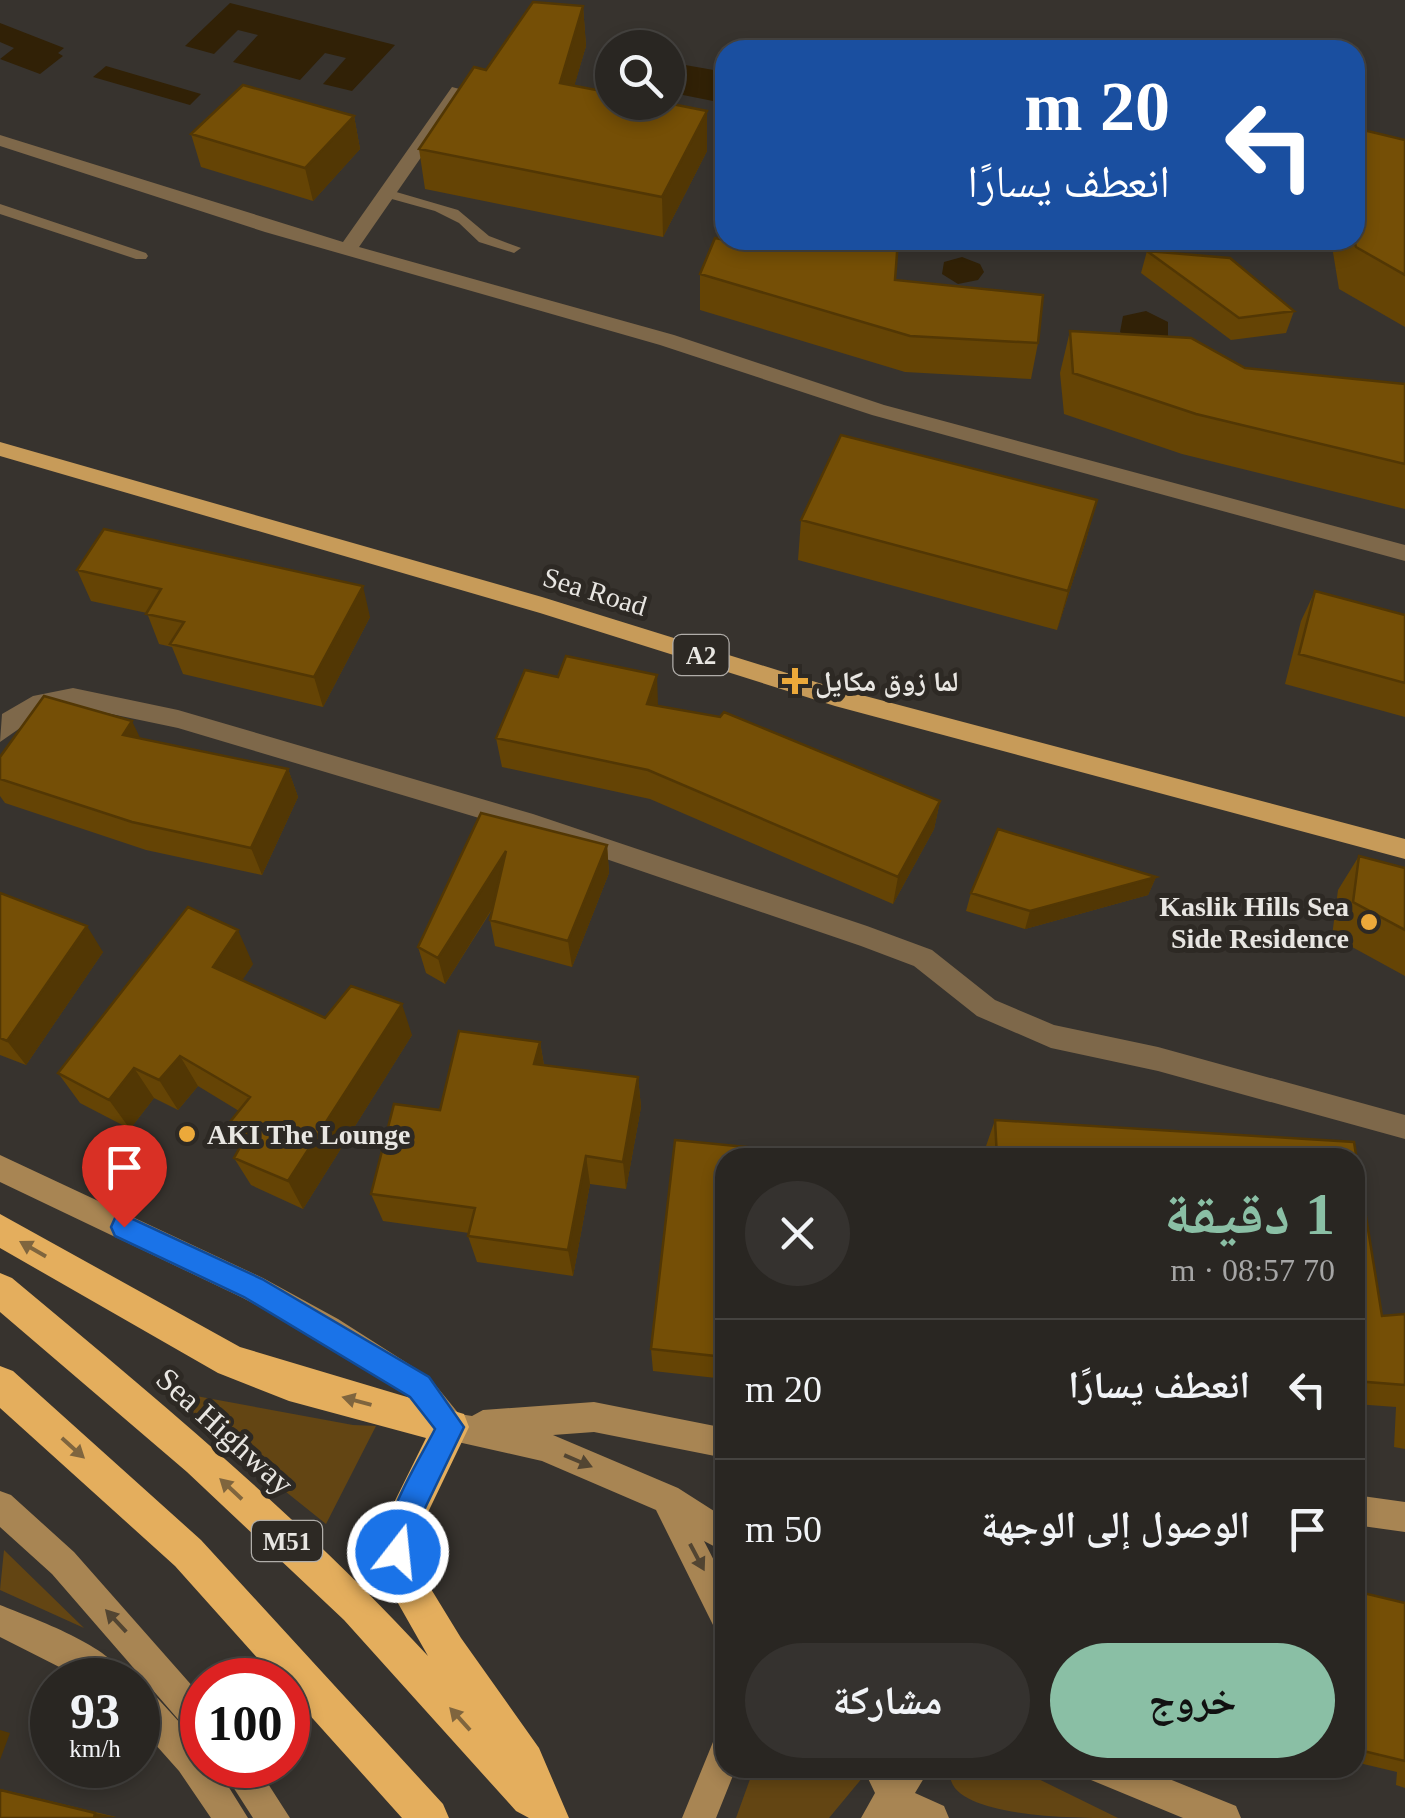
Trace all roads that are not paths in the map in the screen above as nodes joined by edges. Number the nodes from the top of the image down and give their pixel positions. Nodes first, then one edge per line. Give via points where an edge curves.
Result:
1 (473, 70) edge
2 (0, 140) edge
3 (386, 193) junction
4 (0, 209) edge
5 (514, 248) dead end
6 (348, 249) junction
7 (142, 256) dead end
8 (0, 449) edge
9 (1405, 552) edge
10 (0, 733) edge
11 (1405, 849) edge
12 (1405, 1127) edge
13 (0, 1168) edge
14 (0, 1230) edge
15 (0, 1290) edge
16 (0, 1384) edge
17 (451, 1427) junction
18 (715, 1441) edge
19 (667, 1500) junction
20 (0, 1506) edge
21 (1365, 1511) edge
22 (1405, 1517) edge
23 (715, 1530) edge
24 (715, 1596) edge
25 (0, 1621) edge
26 (81, 1658) edge
27 (180, 1696) edge
28 (160, 1726) edge
29 (715, 1778) edge
30 (1127, 1778) edge
31 (891, 1787) edge
32 (252, 1788) edge
33 (232, 1818) edge
34 (273, 1818) edge
35 (429, 1818) edge
36 (548, 1818) edge
37 (699, 1818) edge
38 (932, 1818) edge
39 (1224, 1818) edge

1 - 3 street
2 - 6 street
3 - 5 lane via 438,206 472,221 484,239
3 - 6 street
4 - 7 lane
6 - 9 street via 667,340 879,410
8 - 11 main road, Sea Road / A2 via 834,697
10 - 12 street via 42,702 73,697 178,720 533,824 867,937 923,958 986,1008 1051,1036 1158,1058
13 - 17 main road via 328,1329 419,1387
17 -> 14 highway via 230,1361
36 -> 15 highway, Sea Highway / M51 via 382,1632 200,1460
16 -> 35 highway via 188,1553
17 - 18 main road via 594,1418
17 -> 19 main road via 544,1446
17 - 36 highway via 400,1530 401,1575 525,1762
19 - 23 main road
19 -> 24 main road
27 -> 20 main road via 62,1563
21 - 22 main road
25 - 26 main road
28 - 33 main road
29 - 37 main road
30 - 39 main road
31 - 38 main road via 906,1808
32 - 34 main road

